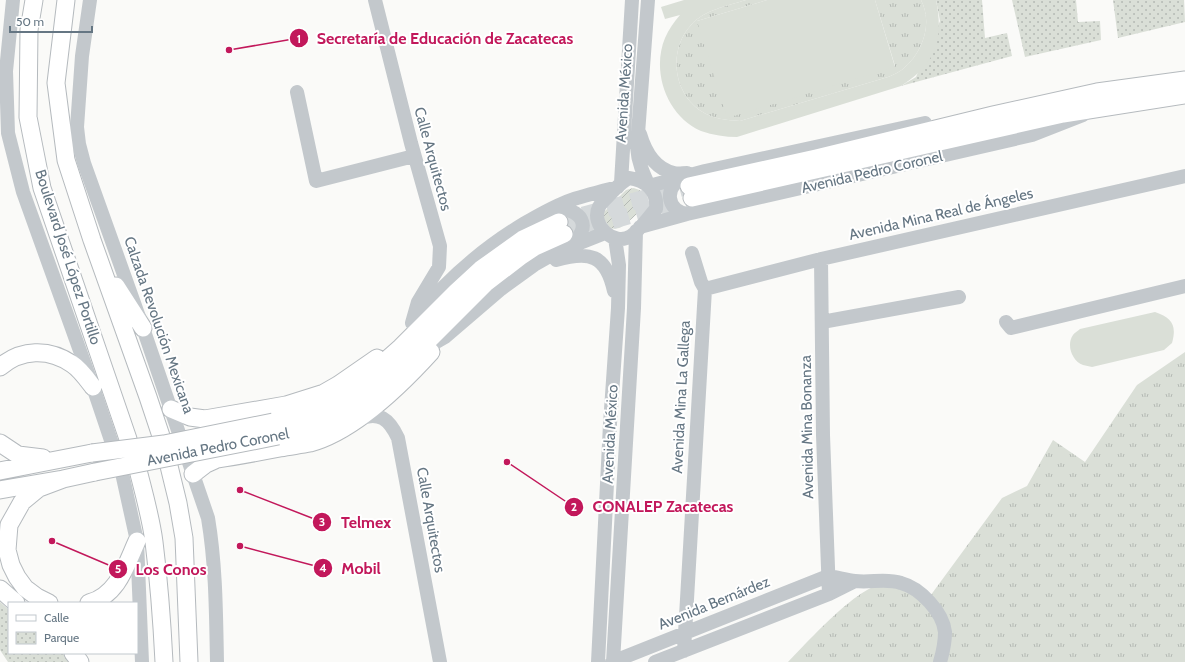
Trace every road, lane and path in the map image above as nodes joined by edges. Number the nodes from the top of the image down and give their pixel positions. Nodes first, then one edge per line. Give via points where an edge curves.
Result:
1 (13, 0) edge
2 (34, 0) edge
3 (66, 0) edge
4 (90, 0) edge
5 (375, 0) edge
6 (632, 0) edge
7 (648, 0) edge
8 (3, 82) edge
9 (1184, 91) edge
10 (296, 92) dead end
11 (1099, 100) junction
12 (639, 129) junction
13 (0, 130) edge
14 (10, 144) junction
15 (414, 156) junction
16 (705, 171) junction
17 (1185, 176) edge
18 (619, 185) junction
19 (649, 186) junction
20 (689, 194) junction
21 (543, 212) junction
22 (561, 228) tunnel mouth
23 (638, 229) junction
24 (610, 235) junction
25 (92, 240) junction
26 (557, 252) junction
27 (692, 253) dead end
28 (821, 260) junction
29 (534, 265) junction
30 (1185, 286) edge
31 (705, 289) junction
32 (959, 297) dead end
33 (82, 306) junction
34 (618, 308) junction
35 (822, 322) junction
36 (1006, 322) dead end
37 (143, 328) junction
38 (445, 337) junction
39 (410, 341) junction
40 (0, 367) edge
41 (93, 387) junction
42 (171, 409) junction
43 (201, 419) junction
44 (356, 420) junction
45 (276, 429) junction
46 (161, 436) dead end
47 (128, 439) dead end
48 (0, 443) edge
49 (63, 459) junction
50 (210, 462) junction
51 (169, 466) dead end
52 (138, 470) dead end
53 (0, 471) edge
54 (193, 474) junction
55 (63, 479) junction
56 (0, 490) edge
57 (137, 541) junction
58 (828, 576) junction
59 (855, 581) junction
60 (0, 590) edge
61 (829, 594) junction
62 (15, 602) edge
63 (47, 602) edge
64 (91, 602) edge
65 (685, 634) junction
66 (74, 654) edge
67 (675, 656) edge
68 (164, 658) edge
69 (80, 662) edge
70 (142, 662) edge
71 (190, 662) edge
72 (217, 662) edge
73 (440, 662) edge
74 (598, 662) edge
75 (612, 662) edge
76 (655, 662) edge
77 (940, 662) edge

1 - 8 street
2 - 33 main road, Boulevard José López Portillo via 29,30 28,117 42,188
3 - 25 main road, Boulevard José López Portillo via 56,83 66,160
4 - 37 street, Calzada Revolución Mexicana via 82,56 77,127 79,144
5 - 15 street, Calle Arquitectos
6 - 18 street, Avenida México
7 - 12 street, Avenida México
8 - 14 street
9 - 11 main road, Avenida Pedro Coronel
10 - 15 street via 316,181
11 - 16 street, Avenida Pedro Coronel via 1036,99
11 - 20 main road, Avenida Pedro Coronel via 1063,114
12 - 16 street via 644,146 651,158 661,167 674,173
12 - 19 street, Avenida México via 638,158
13 - 14 street
14 - 41 street via 23,192
15 - 39 street, Calle Arquitectos via 440,246 439,267 418,302
16 - 20 street, Avenida Pedro Coronel
17 - 28 street, Avenida Mina Real de Ángeles
18 - 19 street via 629,178 642,181
18 - 21 street, Avenida Pedro Coronel via 570,200
18 - 24 street via 599,207 597,217 599,224
19 - 20 street, Avenida Pedro Coronel
19 - 23 street via 655,197 656,209
20 - 23 street, Avenida Pedro Coronel
21 - 26 street via 571,210 580,219 580,236
21 - 39 street, Avenida Pedro Coronel via 499,239 444,286
22 - 39 main road, Avenida Pedro Coronel via 523,238 456,292
23 - 24 street via 624,239
23 - 75 street, Avenida México
24 - 26 street, Avenida Pedro Coronel
24 - 34 street, Avenida México via 619,265
25 - 37 main road
25 - 46 main road, Boulevard José López Portillo
26 - 29 street, Avenida Pedro Coronel
27 - 31 street via 700,282
28 - 31 street, Avenida Mina Real de Ángeles
28 - 35 street, Avenida Mina Bonanza
29 - 34 street via 572,256 593,257 606,268
29 - 38 street, Avenida Pedro Coronel via 501,289
30 - 36 street via 1011,328
31 - 65 street, Avenida Mina La Gallega
32 - 35 street
33 - 41 main road
33 - 47 main road, Boulevard José López Portillo
34 - 74 street, Avenida México
35 - 58 street, Avenida Mina Bonanza
37 - 42 street, Calzada Revolución Mexicana
38 - 39 street, Avenida Pedro Coronel
38 - 44 main road via 390,394
39 - 43 main road via 381,355 324,393 263,410
39 - 45 main road, Avenida Pedro Coronel via 380,386 346,410 311,427
40 - 41 main road via 5,362 28,353 56,355 73,364
41 - 57 street via 122,473
42 - 43 main road
42 - 54 street, Calzada Revolución Mexicana
43 - 50 main road via 199,435 202,450
44 - 50 main road via 310,443
44 - 73 street, Calle Arquitectos via 375,415 383,418 392,426 398,438
45 - 49 main road, Avenida Pedro Coronel, bridge
45 - 55 main road, Avenida Pedro Coronel, bridge
48 - 49 main road via 18,455
49 - 53 main road, Avenida Pedro Coronel
50 - 54 main road
51 - 71 main road via 184,538
52 - 68 main road via 154,541
54 - 72 street, Calzada Revolución Mexicana via 208,518 212,544
55 - 56 main road, Avenida Pedro Coronel
55 - 63 main road via 39,488 22,502 9,525 7,550 11,565 25,588
57 - 64 main road via 118,582 104,596
57 - 70 street
58 - 59 street
58 - 61 street, Avenida Mina Bonanza
58 - 65 street, Avenida Bernárdez
59 - 61 street
59 - 77 street via 886,580 902,583 930,602 945,630 945,646
60 - 62 main road
61 - 67 street
65 - 67 street, Avenida Mina La Gallega
65 - 75 street, Avenida Bernárdez
66 - 69 main road
67 - 76 street

